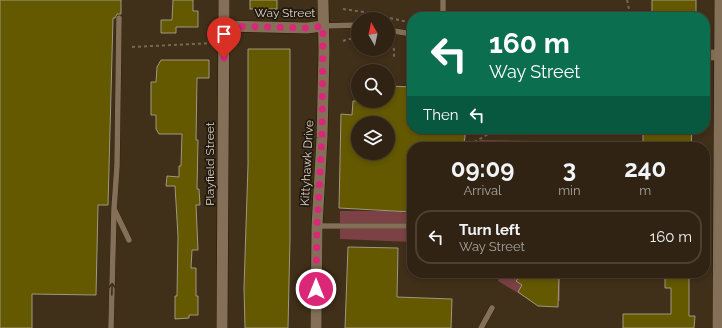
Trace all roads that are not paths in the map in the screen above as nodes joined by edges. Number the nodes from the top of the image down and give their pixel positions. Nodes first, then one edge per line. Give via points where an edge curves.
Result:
1 (224, 0) edge
2 (323, 0) edge
3 (443, 0) edge
4 (720, 0) edge
5 (443, 12) edge
6 (120, 18) dead end
7 (351, 25) edge
8 (224, 26) junction
9 (323, 26) junction
10 (395, 31) edge
11 (407, 33) edge
12 (710, 55) edge
13 (721, 55) edge
14 (114, 209) junction
15 (720, 220) edge
16 (317, 226) junction
17 (407, 226) edge
18 (129, 240) dead end
19 (492, 308) dead end
20 (111, 328) edge
21 (222, 328) edge
22 (316, 328) edge
23 (481, 328) edge
24 (718, 328) edge

1 - 8 street, Playfield Street
2 - 9 street, Kittyhawk Drive
3 - 5 lane
4 - 13 street
6 - 14 lane
7 - 9 lane
8 - 9 street, Way Street
8 - 21 street, Playfield Street
9 - 16 street, Kittyhawk Drive via 322,138
10 - 11 lane
12 - 13 street
13 - 15 street
14 - 18 lane
20 -> 14 lane
15 - 24 street
16 - 17 lane
16 - 22 street, Kittyhawk Drive
19 - 23 lane

